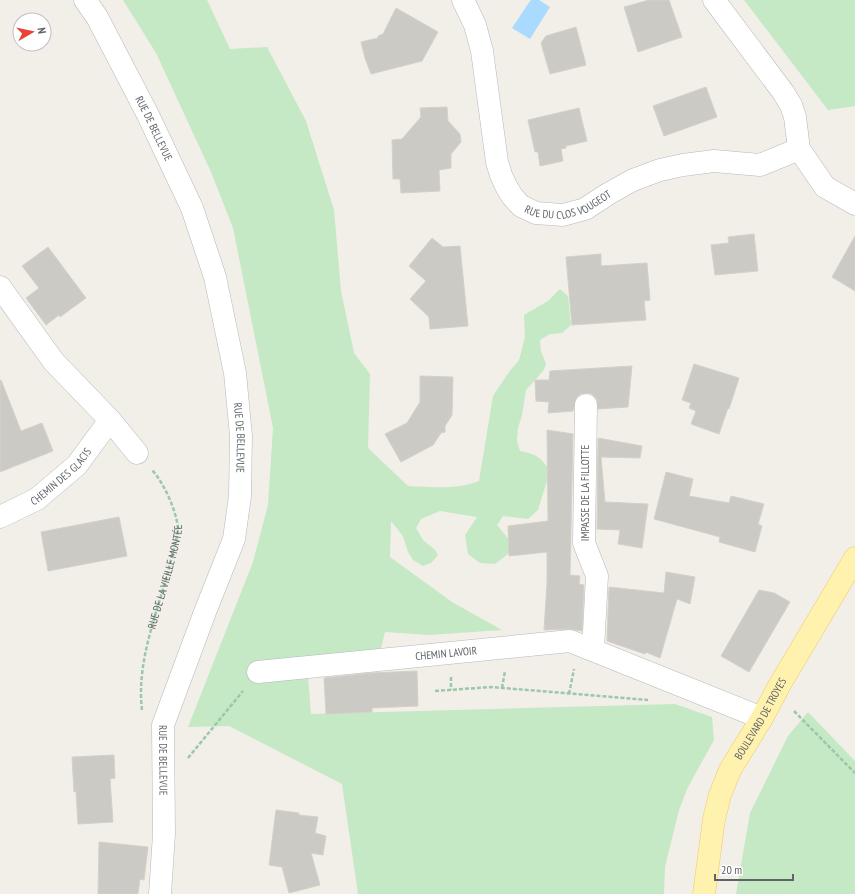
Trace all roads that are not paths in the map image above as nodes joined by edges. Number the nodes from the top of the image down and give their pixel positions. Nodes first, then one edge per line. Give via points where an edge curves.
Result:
1 (85, 0) edge
2 (464, 0) edge
3 (714, 0) edge
4 (799, 149) junction
5 (855, 204) edge
6 (0, 287) edge
7 (586, 405) dead end
8 (110, 420) junction
9 (137, 453) road end
10 (0, 517) edge
11 (855, 558) edge
12 (593, 650) junction
13 (258, 672) road end
14 (762, 718) junction
15 (160, 894) edge
16 (704, 894) edge

1 - 15 street, RUE DE BELLEVUE via 97,17 148,115 192,208 215,277 236,381 241,444 240,496 234,539 163,725 164,834
2 - 4 street, RUE DU CLOS VOUGEOT via 475,25 482,51 501,175 512,196 521,206 536,213 563,216 586,209 633,180 660,170 714,161 760,165
3 - 4 street via 783,92 795,117
4 - 5 street via 825,187
6 - 8 street via 54,362
7 - 12 street, IMPASSE DE LA FILLOTTE via 584,543 597,576
8 - 9 street
8 - 10 street, CHEMIN DES GLACIS via 77,465 37,499
11 - 14 main road, BOULEVARD DE TROYES
12 - 13 street, CHEMIN LAVOIR via 570,641
12 - 14 street, CHEMIN LAVOIR
14 - 16 main road, BOULEVARD DE TROYES via 730,770 720,795 714,819

